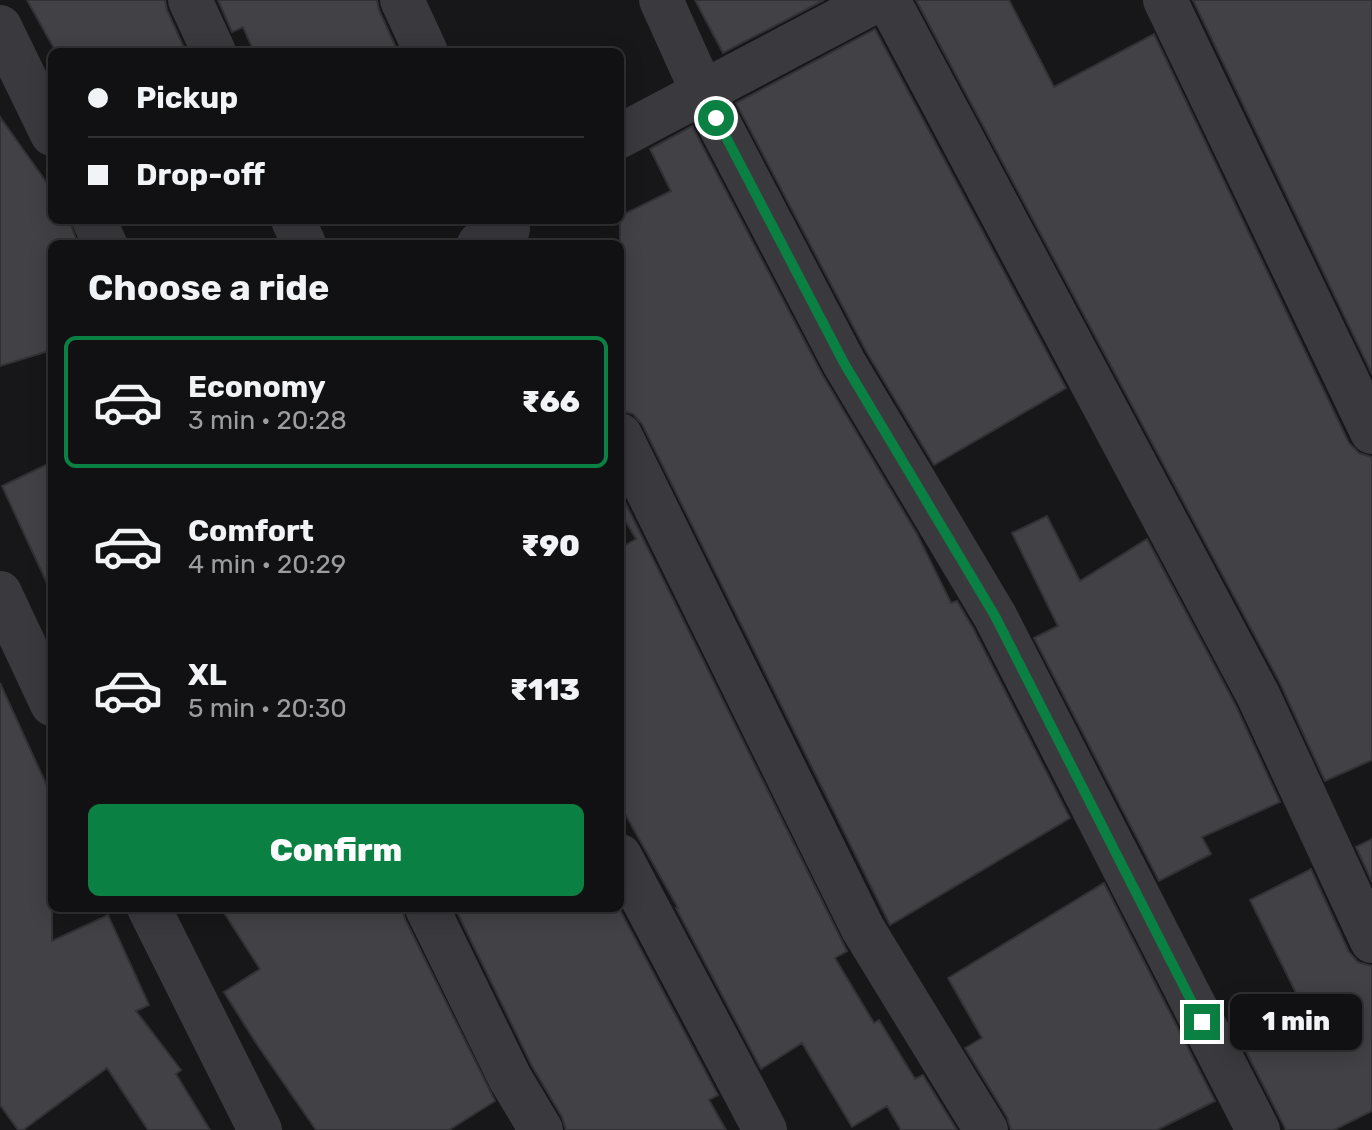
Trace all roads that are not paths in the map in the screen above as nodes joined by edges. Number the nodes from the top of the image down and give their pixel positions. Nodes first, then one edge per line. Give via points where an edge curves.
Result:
1 (190, 0) edge
2 (402, 0) edge
3 (661, 0) edge
4 (877, 0) edge
5 (888, 0) edge
6 (1165, 0) edge
7 (0, 27) edge
8 (212, 48) edge
9 (424, 48) edge
10 (702, 91) junction
11 (48, 126) edge
12 (624, 134) edge
13 (1357, 361) edge
14 (1372, 432) edge
15 (624, 443) edge
16 (0, 593) edge
17 (48, 695) edge
18 (624, 864) edge
19 (151, 912) edge
20 (429, 912) edge
21 (1372, 941) edge
22 (533, 1127) edge
23 (260, 1130) edge
24 (765, 1130) edge
25 (986, 1130) edge
26 (1258, 1130) edge

1 - 8 street
2 - 9 street
3 - 10 street
4 - 10 street
5 - 21 street via 1258,695
6 - 13 street
7 - 11 street
10 - 12 street
10 - 26 street via 844,363 995,616
13 - 14 street
15 - 25 street via 863,929
16 - 17 street
18 - 24 street
19 - 23 street
20 - 22 street

